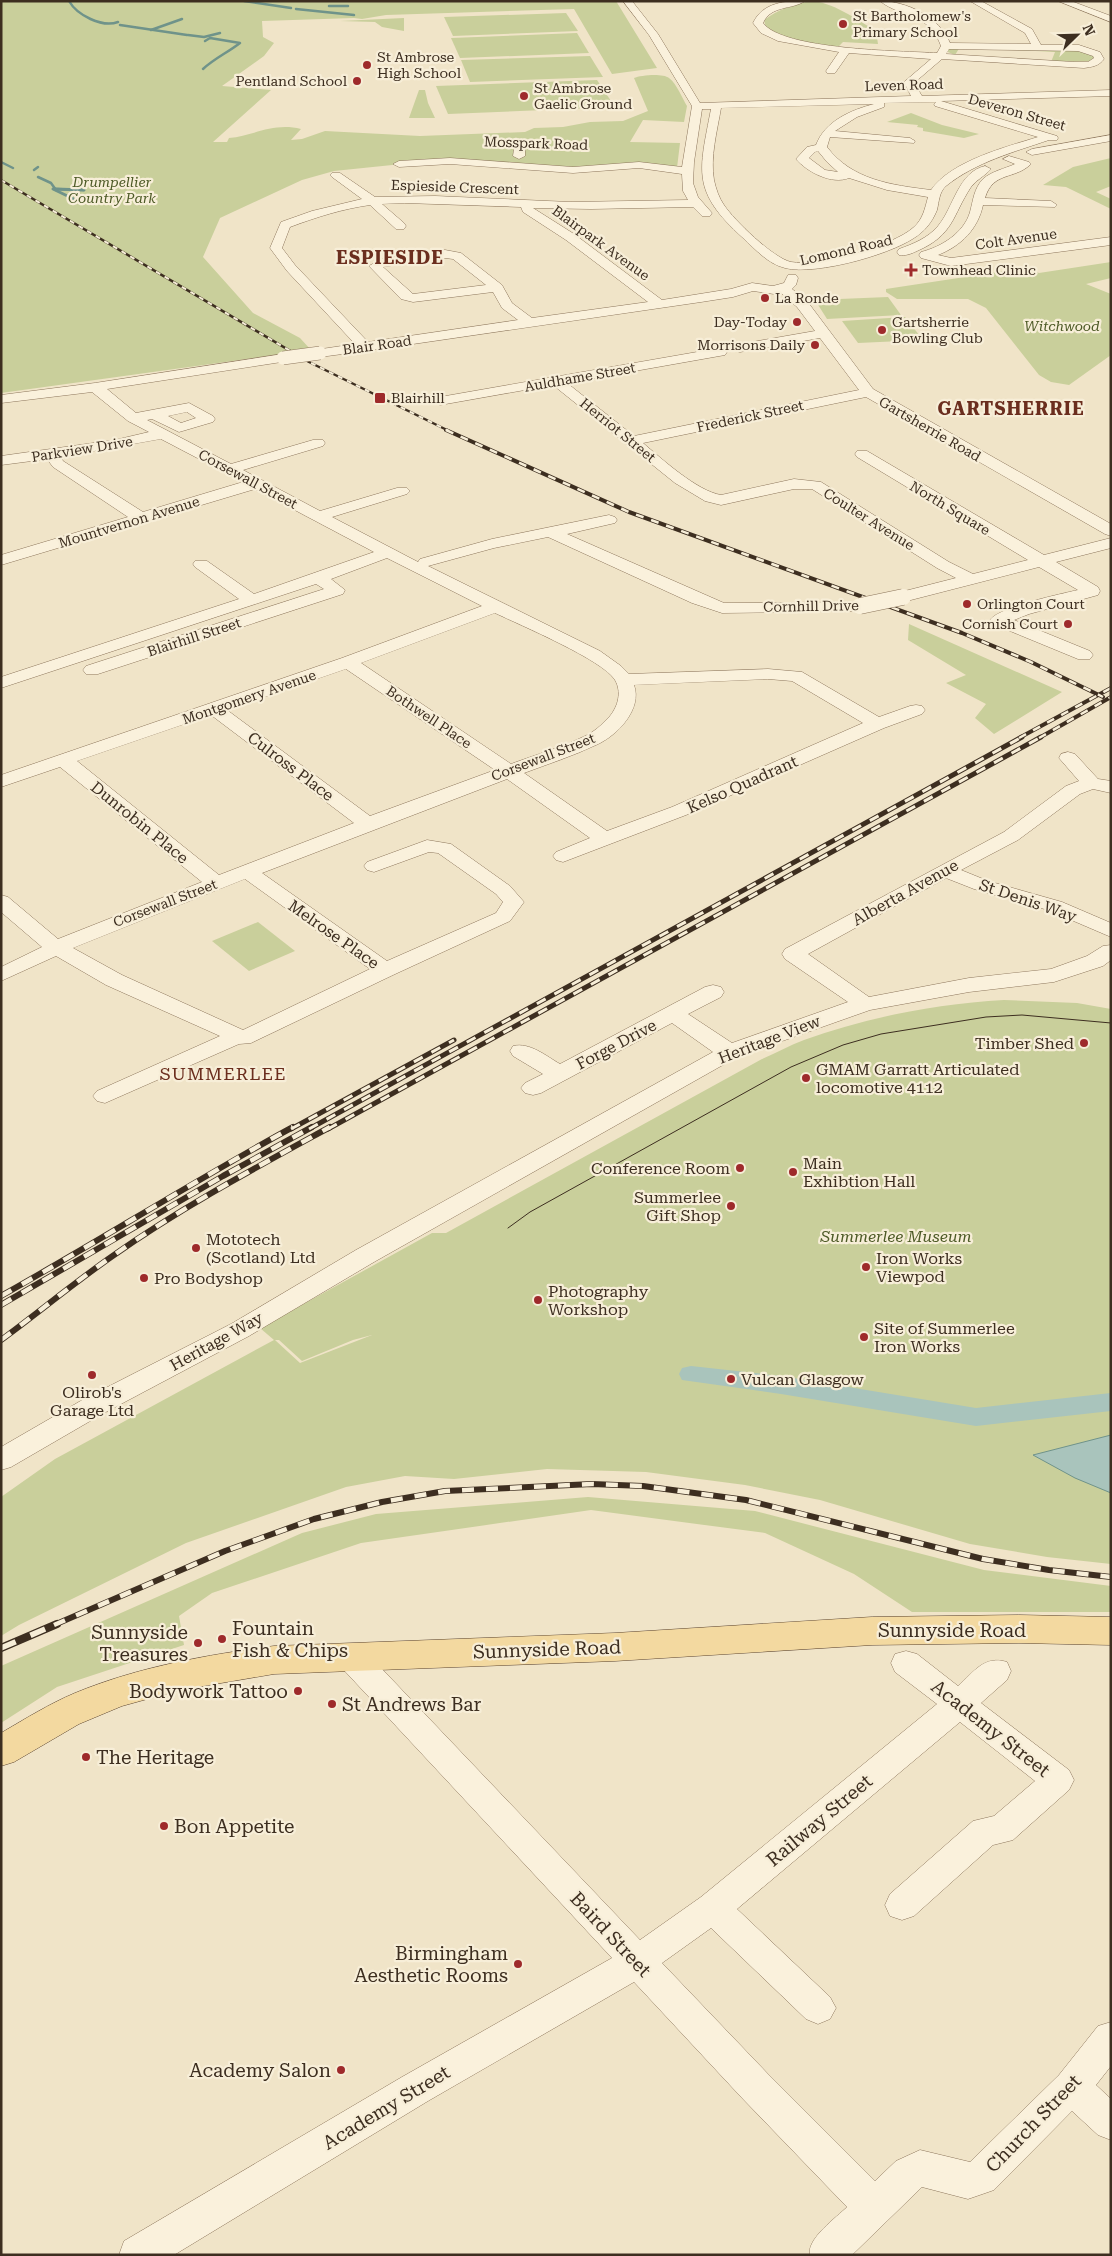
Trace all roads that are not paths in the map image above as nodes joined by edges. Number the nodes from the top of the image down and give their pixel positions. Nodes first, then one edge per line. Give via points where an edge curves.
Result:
1 (628, 1) edge
2 (884, 1) edge
3 (974, 1) edge
4 (792, 2) edge
5 (1064, 2) edge
6 (1111, 8) edge
7 (1111, 19) edge
8 (646, 26) junction
9 (663, 28) dead end
10 (672, 40) dead end
11 (658, 44) junction
12 (946, 46) junction
13 (1037, 46) junction
14 (846, 50) junction
15 (940, 56) junction
16 (830, 71) dead end
17 (1007, 85) dead end
18 (1111, 93) edge
19 (1016, 95) junction
20 (925, 99) junction
21 (717, 104) junction
22 (881, 105) dead end
23 (697, 106) junction
24 (828, 134) junction
25 (1049, 137) junction
26 (1111, 138) edge
27 (910, 141) dead end
28 (520, 142) dead end
29 (1072, 144) junction
30 (821, 147) junction
31 (519, 156) junction
32 (1009, 158) junction
33 (450, 161) junction
34 (399, 164) dead end
35 (639, 165) junction
36 (688, 174) junction
37 (336, 175) dead end
38 (708, 176) junction
39 (860, 179) junction
40 (935, 194) junction
41 (372, 200) junction
42 (979, 200) junction
43 (696, 203) junction
44 (528, 204) junction
45 (1051, 205) dead end
46 (929, 215) junction
47 (951, 217) junction
48 (712, 220) dead end
49 (400, 226) dead end
50 (1111, 240) edge
51 (907, 251) junction
52 (927, 256) junction
53 (775, 272) dead end
54 (787, 277) junction
55 (497, 288) junction
56 (659, 304) junction
57 (528, 322) junction
58 (824, 333) junction
59 (365, 347) junction
60 (740, 348) dead end
61 (720, 352) dead end
62 (557, 382) junction
63 (95, 387) junction
64 (868, 392) junction
65 (1, 399) edge
66 (440, 401) dead end
67 (154, 414) dead end
68 (133, 418) junction
69 (162, 434) junction
70 (632, 441) junction
71 (318, 443) dead end
72 (862, 454) dead end
73 (52, 455) junction
74 (1, 461) edge
75 (229, 469) junction
76 (680, 480) joint
77 (257, 483) junction
78 (402, 491) dead end
79 (319, 516) junction
80 (141, 518) junction
81 (609, 520) dead end
82 (1111, 531) edge
83 (550, 532) junction
84 (1111, 543) edge
85 (389, 552) junction
86 (1, 560) edge
87 (1039, 561) junction
88 (426, 562) dead end
89 (201, 564) dead end
90 (318, 578) junction
91 (969, 578) junction
92 (1111, 587) edge
93 (1092, 591) junction
94 (252, 600) junction
95 (495, 607) junction
96 (1084, 655) dead end
97 (348, 662) junction
98 (624, 680) junction
99 (8, 681) edge
100 (29, 690) junction
101 (1, 699) edge
102 (214, 709) junction
103 (916, 710) dead end
104 (877, 724) junction
105 (1068, 758) dead end
106 (63, 760) junction
107 (509, 771) junction
108 (1, 781) edge
109 (1100, 785) edge
110 (368, 824) junction
111 (605, 840) junction
112 (563, 856) dead end
113 (374, 866) dead end
114 (945, 870) junction
115 (247, 871) junction
116 (216, 883) junction
117 (1, 901) edge
118 (1111, 931) edge
119 (55, 947) junction
120 (1111, 951) edge
121 (385, 970) junction
122 (1, 975) edge
123 (712, 992) dead end
124 (865, 1004) junction
125 (673, 1014) junction
126 (236, 1037) junction
127 (521, 1051) dead end
128 (729, 1052) junction
129 (560, 1074) junction
130 (533, 1088) dead end
131 (105, 1096) dead end
132 (429, 1220) joint
133 (1, 1460) edge
134 (1111, 1631) edge
135 (352, 1658) junction
136 (906, 1663) dead end
137 (996, 1671) dead end
138 (959, 1704) junction
139 (1, 1751) edge
140 (902, 1905) dead end
141 (713, 1908) junction
142 (637, 1962) junction
143 (818, 2008) dead end
144 (1111, 2038) edge
145 (1072, 2087) junction
146 (1111, 2122) edge
147 (873, 2206) junction
148 (138, 2255) edge
149 (828, 2255) edge

1 - 8 street
2 - 12 street via 930,24 944,38
3 - 13 street via 1029,31
4 - 14 street via 759,18 758,23 764,31 781,39
5 - 6 street
5 - 7 street
8 - 9 street
8 - 11 street
10 - 11 street
11 - 23 street
12 - 13 street
12 - 15 street
13 - 15 street via 1085,49 1100,59 1075,65
14 - 15 street
14 - 16 street
15 - 20 street via 909,82 912,91
17 - 19 street
18 - 19 street, Leven Road
19 - 20 street, Leven Road
20 - 21 street, Leven Road
20 - 25 street, Deveron Street
21 - 23 street, Leven Road
21 - 38 street via 708,155
22 - 24 street via 844,120
23 - 36 street
24 - 27 street
24 - 30 street
25 - 29 street, Deveron Street
25 - 40 street, Lomond Road via 972,164 940,185
26 - 29 street, Lomond Road
28 - 31 street
29 - 32 street, Lomond Road
30 - 39 street via 836,166
30 - 39 street via 811,149 802,159 822,173
31 - 33 street, Mosspark Road via 442,156
31 - 35 street, Mosspark Road
32 - 42 street via 1025,164 985,183
32 - 47 street, Lomond Road via 968,182
33 - 34 street, Mosspark Road
33 - 35 street, Mosspark Road via 573,170
35 - 36 street, Mosspark Road
36 - 38 street, Mosspark Road
36 - 43 street via 689,192
37 - 41 street
38 - 54 street via 712,194 720,208
39 - 40 street
40 - 46 street, Lomond Road
41 - 44 street, Espieside Crescent via 412,198
41 - 49 street
41 - 59 street, Espieside Crescent via 313,212 285,225 276,248 290,268
42 - 45 street
42 - 52 street via 974,217 964,231 948,245
43 - 44 street, Espieside Crescent via 618,206
43 - 48 street
44 - 56 street, Blairpark Avenue via 528,209
46 - 47 street
46 - 54 street, Lomond Road via 916,231 889,247 800,267
47 - 51 street, Lomond Road via 930,240
50 - 52 street, Colt Avenue via 951,262
51 - 52 street, Lomond Road
51 - 54 street, Lomond Road via 856,266
53 - 54 street
54 - 56 street, Blair Road via 768,290 753,281 733,293
54 - 58 street, Gartsherrie Road
55 - 55 street via 454,255 375,266 406,296 413,298
55 - 57 street via 508,305
56 - 57 street, Blair Road
57 - 59 street, Blair Road
58 - 60 street
58 - 64 street, Gartsherrie Road
59 - 63 street, Blair Road, bridge
61 - 62 street, Auldhame Street
62 - 66 street, Auldhame Street
62 - 70 street, Herriot Street
63 - 65 street, Blair Road
63 - 68 street, Corsewall Street
64 - 70 street, Frederick Street
64 - 82 street, Gartsherrie Road
67 - 68 street
68 - 69 street, Corsewall Street
69 - 73 street, Parkview Drive
69 - 75 street, Corsewall Street
70 - 76 street, Herriot Street
71 - 75 street
72 - 87 street, North Square
73 - 74 street, Parkview Drive
73 - 80 street via 58,464
75 - 77 street, Corsewall Street
76 - 91 street, Coulter Avenue via 710,498 721,500 794,484 816,485
77 - 79 street, Corsewall Street
77 - 80 street, Mountvernon Avenue
78 - 79 street
79 - 85 street, Corsewall Street
80 - 86 street, Mountvernon Avenue
81 - 83 street
83 - 88 street
83 - 91 street, Cornhill Drive, bridge via 722,608 860,606
84 - 87 street, Cornhill Drive
85 - 90 street, Blairhill Street
85 - 95 street, Corsewall Street
87 - 91 street, Cornhill Drive
87 - 93 street, North Square
89 - 94 street
90 - 94 street, Blairhill Street
90 - 100 street, Blairhill Street via 337,590
92 - 93 street
93 - 96 street via 999,620
94 - 99 street, Blairhill Street
95 - 97 street, Montgomery Avenue
95 - 98 street, Corsewall Street via 594,655
97 - 102 street, Montgomery Avenue
97 - 107 street, Bothwell Place
98 - 104 street via 768,674 796,676
98 - 107 street, Corsewall Street via 625,708 605,732 591,741
99 - 100 street, Blairhill Street
100 - 101 street, Blairhill Street
102 - 106 street, Montgomery Avenue
102 - 110 street, Culross Place
103 - 104 street, Kelso Quadrant
104 - 111 street, Kelso Quadrant
105 - 109 street, Alberta Avenue
106 - 108 street, Montgomery Avenue
106 - 116 street, Dunrobin Place
107 - 110 street, Corsewall Street
107 - 111 street
109 - 114 street, Alberta Avenue via 1073,790 1011,836
110 - 115 street, Corsewall Street
111 - 112 street, Kelso Quadrant
113 - 121 street via 427,846 444,848 503,890 514,902 503,917
114 - 118 street, St Denis Way via 981,885 1055,906
114 - 124 street, Alberta Avenue via 793,954
115 - 116 street, Corsewall Street
115 - 121 street, Melrose Place
116 - 119 street, Corsewall Street
117 - 119 street
119 - 122 street, Corsewall Street
119 - 126 street via 114,980
120 - 124 street, Heritage View via 1096,961 1054,975 969,985
121 - 126 street, Melrose Place via 244,1038
123 - 125 street, Forge Drive
124 - 128 street, Heritage View
125 - 128 street, Forge Drive
125 - 129 street, Forge Drive
126 - 131 street, Melrose Place
127 - 129 street, Forge Drive
128 - 132 street, Heritage View
129 - 130 street, Forge Drive
132 - 133 street, Heritage Way via 240,1330 94,1406
134 - 135 main road, Sunnyside Road via 872,1631
135 - 139 main road, Sunnyside Road via 274,1660 223,1666 133,1687 87,1704
135 - 142 street, Baird Street
136 - 138 street, Academy Street
137 - 138 street, Railway Street
138 - 140 street, Academy Street via 1058,1780 1001,1830 985,1831
138 - 141 street, Railway Street
141 - 142 street, Railway Street
141 - 143 street
142 - 147 street, Baird Street
142 - 148 street, Academy Street via 415,2089
144 - 145 street, Church Street
145 - 146 street
145 - 147 street, Church Street via 981,2177 968,2181 920,2168
147 - 149 street, Church Street via 828,2251

